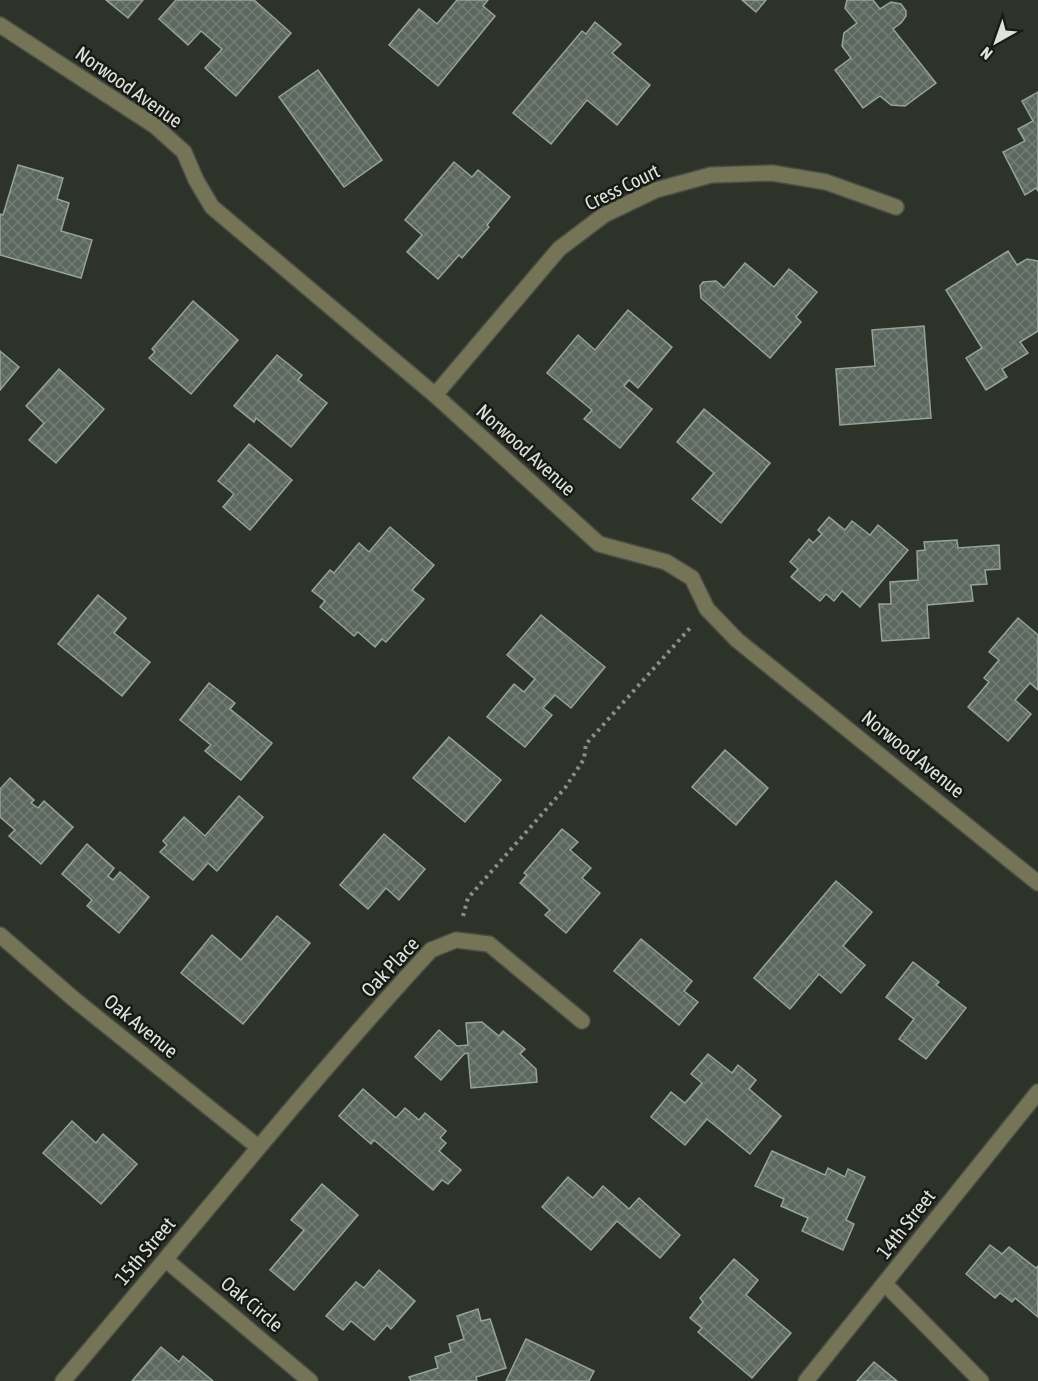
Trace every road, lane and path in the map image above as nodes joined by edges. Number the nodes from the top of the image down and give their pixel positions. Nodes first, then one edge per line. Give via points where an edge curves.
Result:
1 (0, 25) edge
2 (896, 207) dead end
3 (435, 395) junction
4 (707, 609) junction
5 (1038, 883) edge
6 (0, 935) edge
7 (456, 940) junction
8 (582, 1021) dead end
9 (1038, 1092) edge
10 (258, 1147) junction
11 (166, 1260) junction
12 (885, 1284) junction
13 (63, 1381) edge
14 (310, 1381) edge
15 (806, 1381) edge
16 (981, 1381) edge

1 - 3 street, Norwood Avenue via 154,126 184,152 212,207
2 - 3 street, Cress Court via 826,182 772,173 711,175 656,189 604,214 559,249
3 - 4 street, Norwood Avenue via 599,544 666,562 692,578
4 - 5 street, Norwood Avenue via 737,640
4 - 7 path via 586,744 584,759 565,788 468,898
6 - 10 street, Oak Avenue
7 - 8 street via 489,944
7 - 10 street, Oak Place via 431,950
9 - 12 street, 14th Street
10 - 11 street, 15th Street
11 - 13 street, 15th Street
11 - 14 street, Oak Circle
12 - 15 street, 14th Street
12 - 16 street

